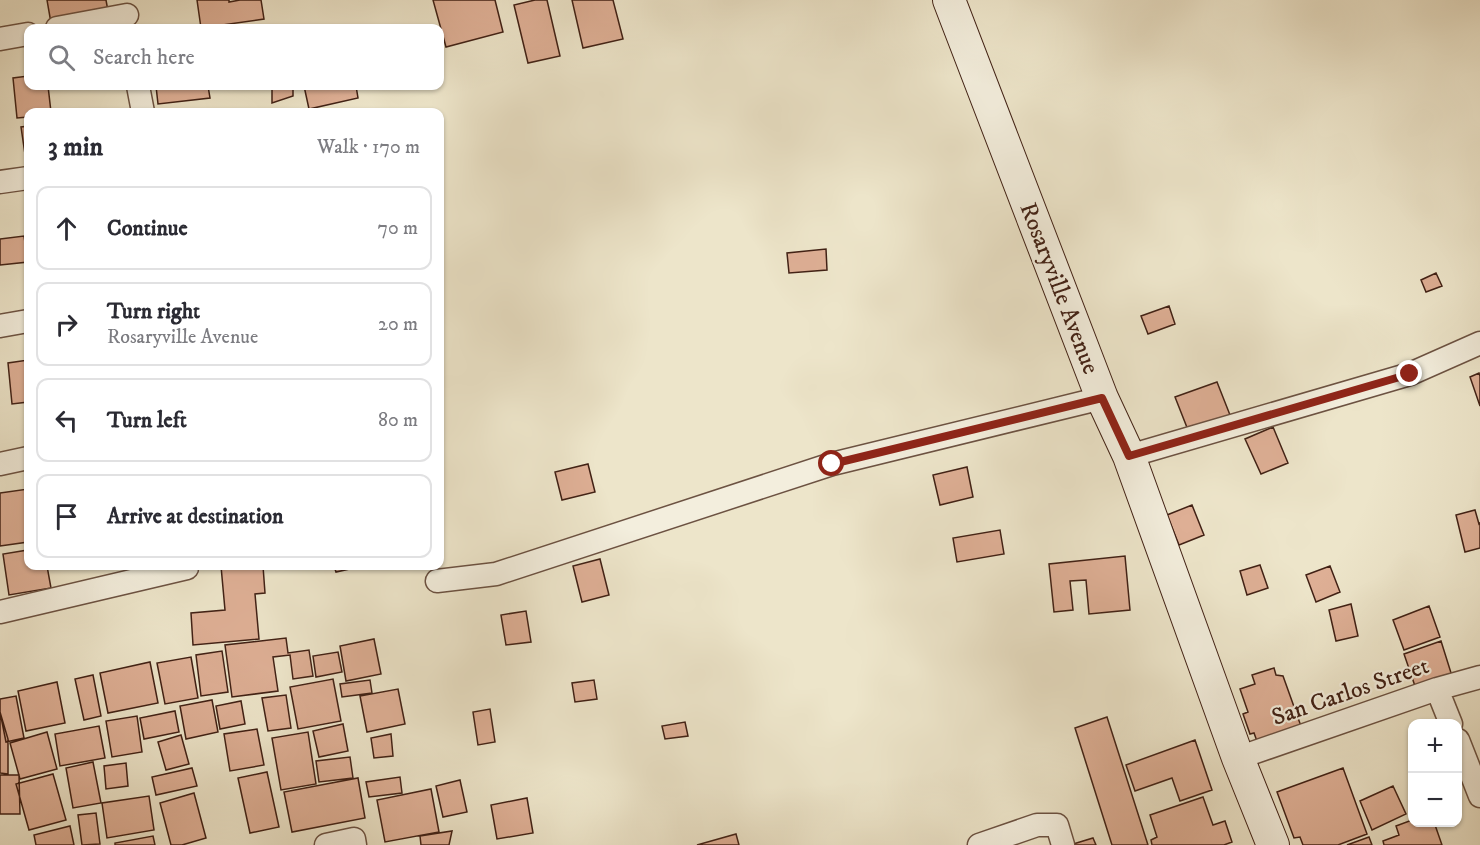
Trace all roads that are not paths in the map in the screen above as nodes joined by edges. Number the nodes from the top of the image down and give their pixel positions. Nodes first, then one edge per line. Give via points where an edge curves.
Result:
1 (949, 0) edge
2 (127, 14) edge
3 (77, 24) edge
4 (24, 35) edge
5 (0, 39) edge
6 (139, 90) edge
7 (142, 108) edge
8 (24, 179) edge
9 (0, 182) edge
10 (24, 322) edge
11 (0, 326) edge
12 (1480, 343) edge
13 (1102, 398) junction
14 (1129, 456) junction
15 (24, 459) edge
16 (0, 464) edge
17 (178, 570) edge
18 (437, 581) dead end
19 (0, 612) edge
20 (1480, 677) edge
21 (1437, 689) junction
22 (1449, 719) edge
23 (1462, 750) edge
24 (1238, 758) junction
25 (1480, 795) edge
26 (1060, 835) edge
27 (354, 842) edge
28 (326, 845) edge
29 (979, 845) edge
30 (1273, 845) edge

1 - 13 street, Rosaryville Avenue
2 - 3 street
4 - 5 street
6 - 7 street
8 - 9 street
10 - 11 street
12 - 14 street via 1410,374
13 - 14 street, Rosaryville Avenue
13 - 18 street via 832,464 496,574
14 - 24 street, Rosaryville Avenue
15 - 16 street
17 - 19 street
20 - 21 street, San Carlos Street
21 - 22 street
21 - 24 street, San Carlos Street
23 - 25 street
24 - 30 street, Rosaryville Avenue
26 - 29 street via 1037,825
27 - 28 street

